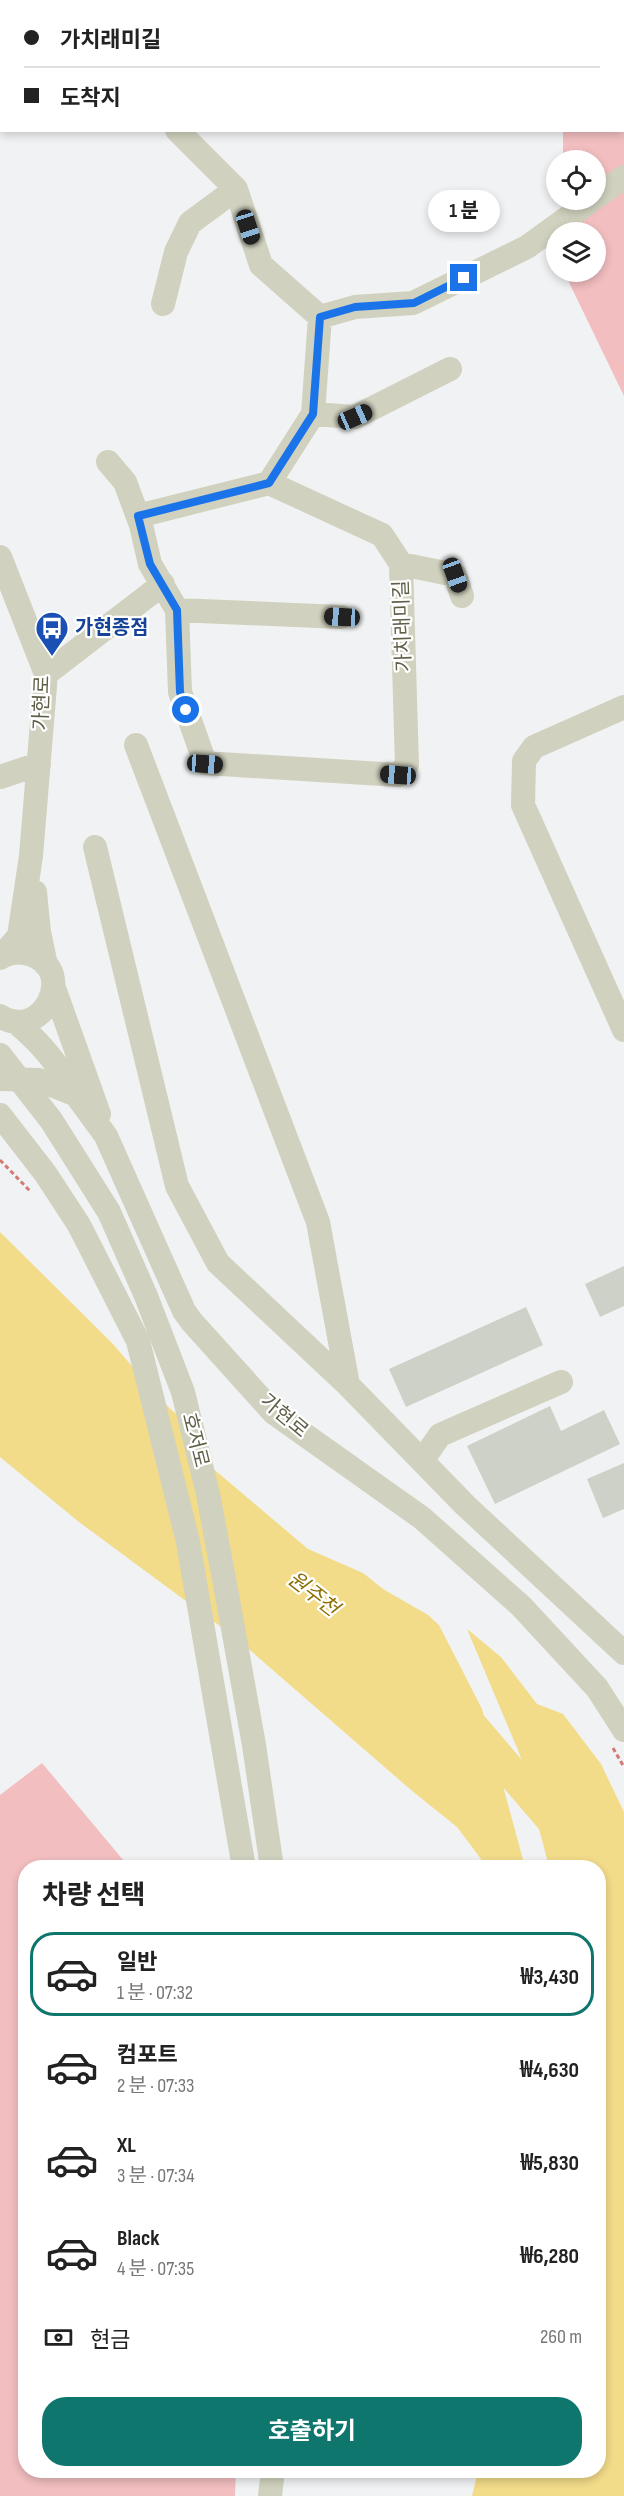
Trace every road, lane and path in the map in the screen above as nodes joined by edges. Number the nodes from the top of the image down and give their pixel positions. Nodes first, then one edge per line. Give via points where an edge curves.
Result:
1 (179, 132) edge
2 (624, 177) edge
3 (236, 189) junction
4 (606, 190) edge
5 (578, 210) edge
6 (163, 304) dead end
7 (320, 317) junction
8 (450, 369) dead end
9 (313, 414) junction
10 (108, 462) dead end
11 (269, 483) junction
12 (138, 516) junction
13 (0, 557) edge
14 (401, 564) junction
15 (163, 584) junction
16 (462, 596) dead end
17 (177, 610) junction
18 (342, 617) dead end
19 (46, 674) junction
20 (624, 707) edge
21 (136, 745) dead end
22 (39, 764) junction
23 (0, 777) edge
24 (95, 847) dead end
25 (32, 856) junction
26 (1, 957) edge
27 (46, 965) junction
28 (54, 988) junction
29 (7, 1018) edge
30 (624, 1030) edge
31 (0, 1055) edge
32 (0, 1079) edge
33 (76, 1095) junction
34 (0, 1114) edge
35 (106, 1136) junction
36 (561, 1382) dead end
37 (348, 1385) junction
38 (422, 1461) junction
39 (624, 1653) edge
40 (624, 1730) edge
41 (243, 1860) edge
42 (271, 1860) edge
43 (272, 2478) edge
44 (270, 2496) edge

1 - 3 street
2 - 4 street
3 - 6 street via 190,223 176,252
3 - 7 street via 261,265
5 - 7 street via 527,247 414,303 355,307
7 - 9 street
8 - 9 street via 355,417
9 - 11 street
10 - 12 street, 가치래미길 via 125,482
11 - 12 street
11 - 14 street, 가치래미길 via 382,535
12 - 15 street, 가치래미길 via 150,564
13 - 19 street, 가현로
14 - 16 street via 455,575
14 - 17 street, 가치래미길 via 407,765 398,775 205,764 180,692
15 - 17 street, 가치래미길
15 - 19 street
17 - 18 street
19 - 22 street, 가현로
20 - 30 street via 534,747 524,761 523,806
21 - 37 street via 318,1222
22 - 23 street
22 - 25 street, 가현로
24 - 37 street via 177,1186 218,1263
25 - 26 street via 19,936
25 - 27 street
26 - 27 street via 26,953
27 - 28 street
28 - 29 street via 40,1013 25,1021
28 - 35 street
29 - 33 street, 가현로 via 34,1036
31 - 42 street, 호저로, bridge via 51,1120 109,1212 183,1392 227,1594
32 - 33 street via 39,1080
33 - 35 street, 가현로
34 - 41 street, 호저로, bridge via 80,1225 138,1341 188,1542
35 - 40 street, 가현로 via 192,1322 274,1413 422,1518 521,1605 597,1688
36 - 38 street via 440,1435
37 - 38 street
38 - 39 street
43 - 44 street

